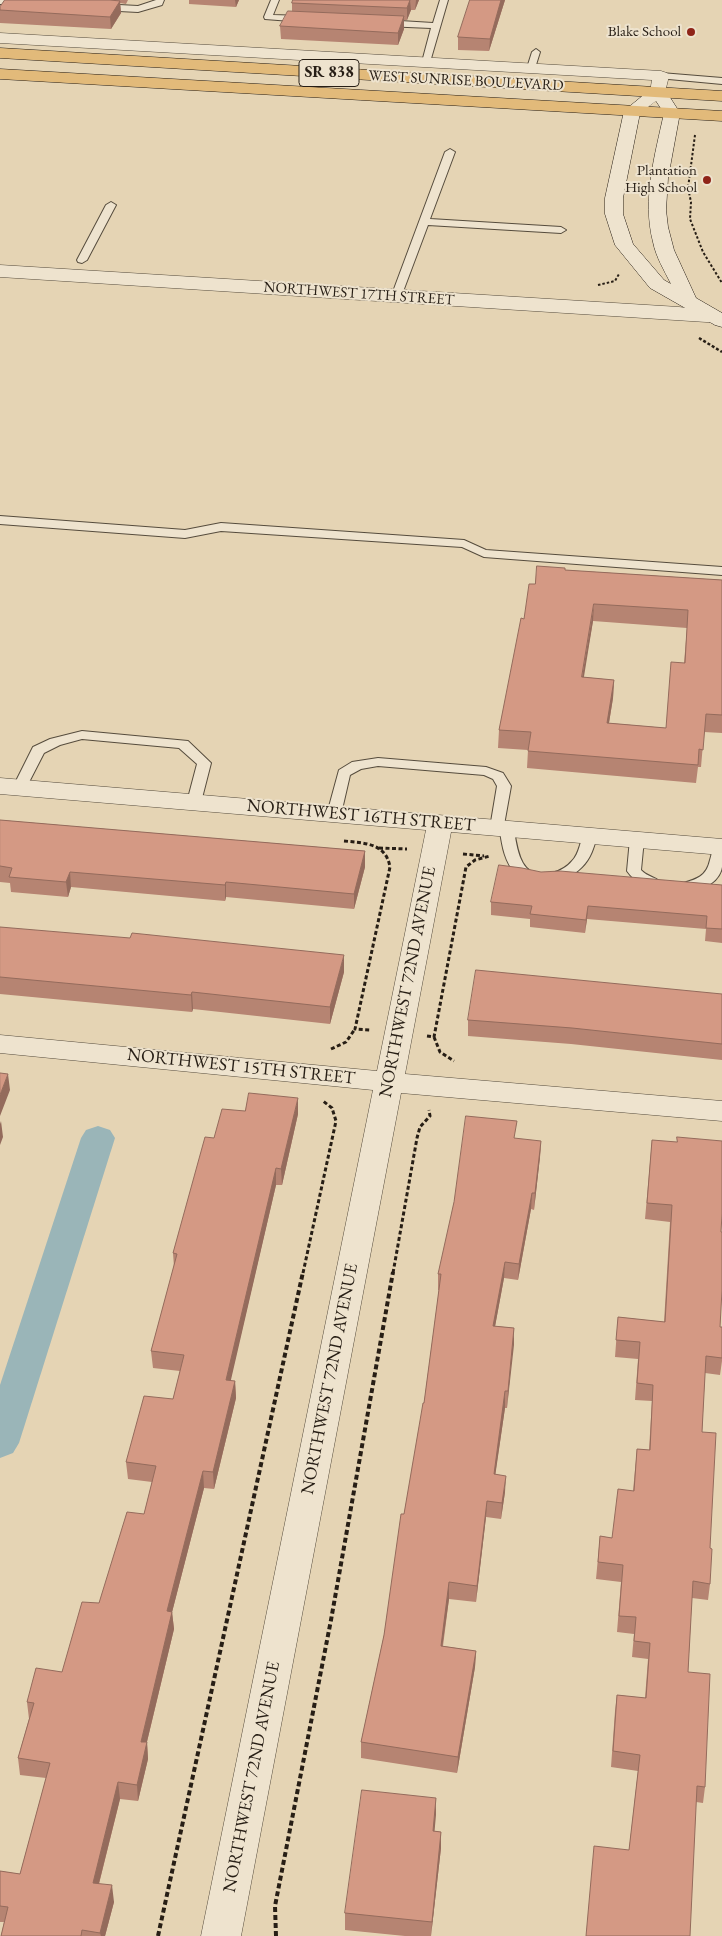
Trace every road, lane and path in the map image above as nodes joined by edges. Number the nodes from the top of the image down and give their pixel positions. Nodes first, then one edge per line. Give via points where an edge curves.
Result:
1 (160, 0) edge
2 (275, 0) edge
3 (444, 0) edge
4 (0, 1) edge
5 (39, 3) edge
6 (88, 6) edge
7 (317, 20) edge
8 (376, 23) edge
9 (435, 26) junction
10 (0, 38) edge
11 (536, 52) dead end
12 (0, 53) edge
13 (426, 62) junction
14 (531, 68) junction
15 (0, 74) edge
16 (722, 81) edge
17 (660, 84) junction
18 (722, 96) edge
19 (632, 111) junction
20 (672, 113) junction
21 (722, 116) edge
22 (450, 152) dead end
23 (690, 167) dead end
24 (111, 205) dead end
25 (424, 222) junction
26 (562, 230) dead end
27 (0, 255) edge
28 (82, 260) junction
29 (0, 271) edge
30 (619, 272) dead end
31 (722, 283) edge
32 (597, 285) dead end
33 (399, 290) junction
34 (687, 300) junction
35 (720, 319) edge
36 (0, 520) edge
37 (722, 571) edge
38 (10, 787) edge
39 (194, 802) junction
40 (334, 814) junction
41 (440, 823) junction
42 (502, 828) junction
43 (590, 836) junction
44 (637, 840) junction
45 (721, 847) edge
46 (379, 848) dead end
47 (395, 848) dead end
48 (511, 856) junction
49 (463, 876) dead end
50 (0, 1044) edge
51 (389, 1082) junction
52 (427, 1085) junction
53 (317, 1100) dead end
54 (722, 1111) edge
55 (278, 1935) edge
56 (158, 1936) edge
57 (220, 1936) edge

1 - 6 lane via 158,4 138,9
2 - 7 lane via 268,17
3 - 9 lane
4 - 5 lane
8 - 9 lane
9 - 13 lane
10 - 13 street
11 - 14 lane
12 - 17 highway, WEST SUNRISE BOULEVARD / SR 838
13 - 14 street
14 - 17 street
15 - 19 highway, WEST SUNRISE BOULEVARD / SR 838
16 - 17 lane
17 - 18 highway, WEST SUNRISE BOULEVARD / SR 838
17 - 19 street
17 - 20 street
19 - 20 highway, WEST SUNRISE BOULEVARD / SR 838
19 - 34 street via 614,198 618,230 624,245 657,284
20 - 21 highway, WEST SUNRISE BOULEVARD / SR 838
20 - 34 street via 656,193 656,214 662,246
22 - 25 lane
23 - 31 path via 690,219 703,252
24 - 28 lane
25 - 26 lane
25 - 33 lane
27 - 28 street, NORTHWEST 17TH STREET
28 - 33 street, NORTHWEST 17TH STREET
29 - 33 street, NORTHWEST 17TH STREET
30 - 32 path via 615,280
33 - 34 street, NORTHWEST 17TH STREET
33 - 35 street, NORTHWEST 17TH STREET
34 - 35 street
36 - 37 lane via 185,534 221,526 464,544 484,553
38 - 39 street, NORTHWEST 16TH STREET
38 - 39 lane via 38,750 82,735 183,744 204,763
39 - 40 street, NORTHWEST 16TH STREET
40 - 41 street, NORTHWEST 16TH STREET
40 - 42 lane via 344,773 357,765 378,762 476,770 498,776 504,786
41 - 42 street, NORTHWEST 16TH STREET
41 - 51 street, NORTHWEST 72ND AVENUE
42 - 43 street, NORTHWEST 16TH STREET
42 - 48 lane
43 - 44 street, NORTHWEST 16TH STREET
43 - 48 lane via 584,855 574,867 553,878 538,880 526,876
44 - 45 street, NORTHWEST 16TH STREET
44 - 45 lane via 634,871 649,884 665,888 685,888 712,877 718,866
46 - 47 path
48 - 49 path via 485,856 475,860 466,867
50 - 51 street, NORTHWEST 15TH STREET
51 - 52 street, NORTHWEST 15TH STREET
51 - 57 street, NORTHWEST 72ND AVENUE
52 - 54 street, NORTHWEST 15TH STREET
52 - 55 path via 430,1116 420,1126 417,1138 331,1620 275,1906
53 - 56 path via 332,1108 336,1121

